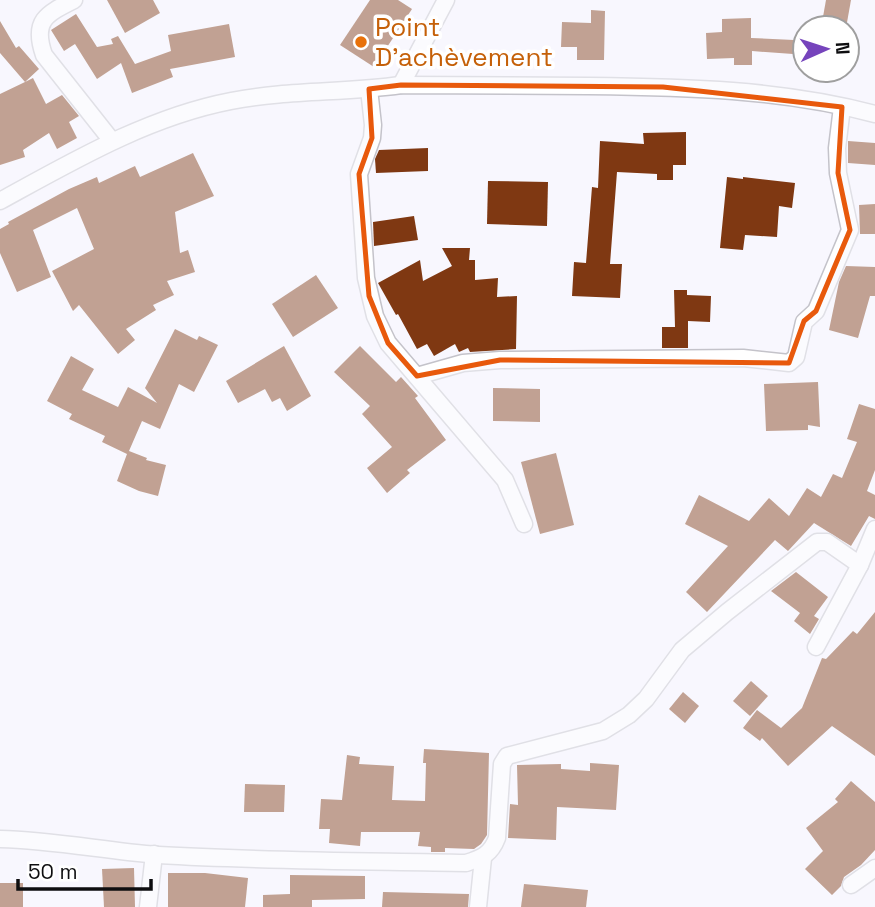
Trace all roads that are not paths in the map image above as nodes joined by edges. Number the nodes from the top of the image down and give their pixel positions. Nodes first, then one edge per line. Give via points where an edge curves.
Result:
1 (74, 0) edge
2 (446, 0) edge
3 (401, 85) junction
4 (369, 89) junction
5 (842, 107) junction
6 (875, 114) edge
7 (112, 141) junction
8 (0, 201) edge
9 (417, 376) junction
10 (524, 524) dead end
11 (875, 529) edge
12 (860, 565) junction
13 (816, 647) dead end
14 (0, 839) edge
15 (154, 854) junction
16 (483, 858) junction
17 (875, 868) edge
18 (850, 885) dead end
19 (148, 907) edge
20 (478, 907) edge

1 - 7 street via 48,14 39,29 39,42 44,55
2 - 3 street
3 - 4 street
3 - 5 street via 703,89
4 - 7 street via 229,102
4 - 9 street via 372,138 359,174 369,296 388,343
5 - 6 street
5 - 9 street via 838,173 849,230 816,311 804,322 793,361 500,360 463,363
7 - 8 street
9 - 10 street via 505,480
11 - 12 street
12 - 13 street
12 - 16 street via 827,542 817,542 682,650 629,715 603,731 507,756 502,764 497,838
14 - 15 street
15 - 16 street via 466,863
15 - 19 street
16 - 20 street
17 - 18 street

